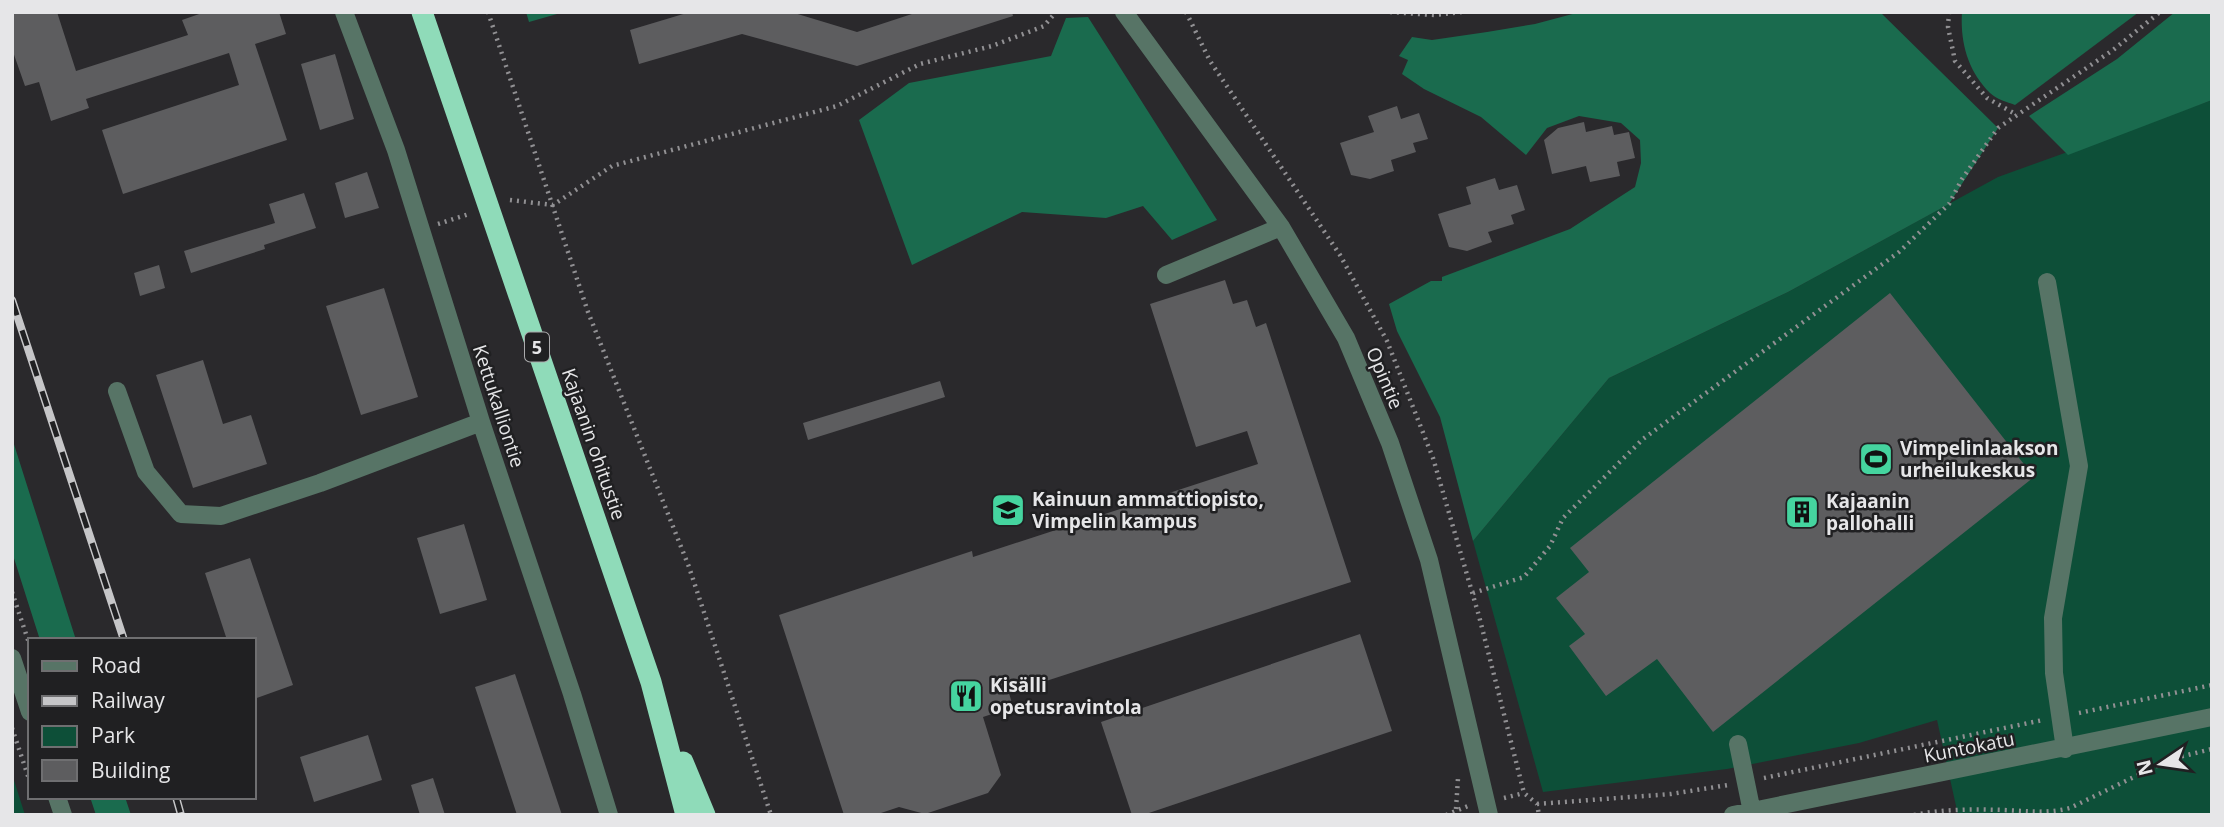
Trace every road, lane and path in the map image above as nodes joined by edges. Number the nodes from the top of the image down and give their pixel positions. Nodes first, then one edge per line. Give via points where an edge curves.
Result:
1 (344, 12) edge
2 (422, 12) edge
3 (488, 12) edge
4 (1056, 12) edge
5 (1124, 12) edge
6 (1390, 12) edge
7 (1464, 12) edge
8 (1949, 12) edge
9 (2160, 12) edge
10 (2017, 115) junction
11 (510, 200) dead end
12 (553, 205) junction
13 (470, 213) dead end
14 (1281, 226) junction
15 (421, 229) junction
16 (1167, 275) dead end
17 (2047, 282) dead end
18 (117, 391) dead end
19 (481, 422) junction
20 (12, 592) edge
21 (1473, 593) dead end
22 (28, 640) edge
23 (12, 658) edge
24 (651, 682) junction
25 (2212, 685) edge
26 (28, 706) edge
27 (2060, 717) junction
28 (2212, 717) edge
29 (12, 728) edge
30 (1738, 744) dead end
31 (2065, 749) junction
32 (2212, 750) edge
33 (1456, 766) dead end
34 (28, 776) edge
35 (1745, 782) junction
36 (1537, 804) dead end
37 (1456, 809) dead end
38 (1752, 812) junction
39 (1922, 814) edge
40 (609, 815) edge
41 (686, 815) edge
42 (705, 815) edge
43 (771, 815) edge
44 (1489, 815) edge
45 (1733, 815) edge
46 (1914, 815) edge

1 - 15 street, Kettukalliontie
2 - 24 highway, Kajaanin ohitustie / 5
3 - 12 path
4 - 12 path via 1044,26 992,46 920,64 837,106 612,166
5 - 14 street, Opintie
6 - 7 path
8 - 10 path via 1955,61 1987,98
9 - 10 path
10 - 21 path via 1998,128 1949,204 1899,252 1643,439 1563,518 1550,546 1524,577
11 - 12 path
12 - 43 path via 588,312 689,567
13 - 15 path
14 - 16 street
14 - 44 street, Opintie via 1346,338 1390,443 1429,560
15 - 19 street, Kettukalliontie
17 - 27 street via 2079,466 2053,618
18 - 19 street via 146,472 181,514 221,516
19 - 40 street, Kettukalliontie
20 - 22 path
23 - 26 street
24 - 41 highway, Kajaanin ohitustie / 5
24 - 42 highway, 5
25 - 27 path
27 - 31 street
27 - 35 path
28 - 31 street, Kuntokatu
29 - 34 path
30 - 35 street
31 - 38 street, Kuntokatu
32 - 39 path via 2171,759 2052,813
33 - 37 path
35 - 36 path via 1671,794
35 - 38 street
38 - 45 street, Kuntokatu
39 - 46 path

